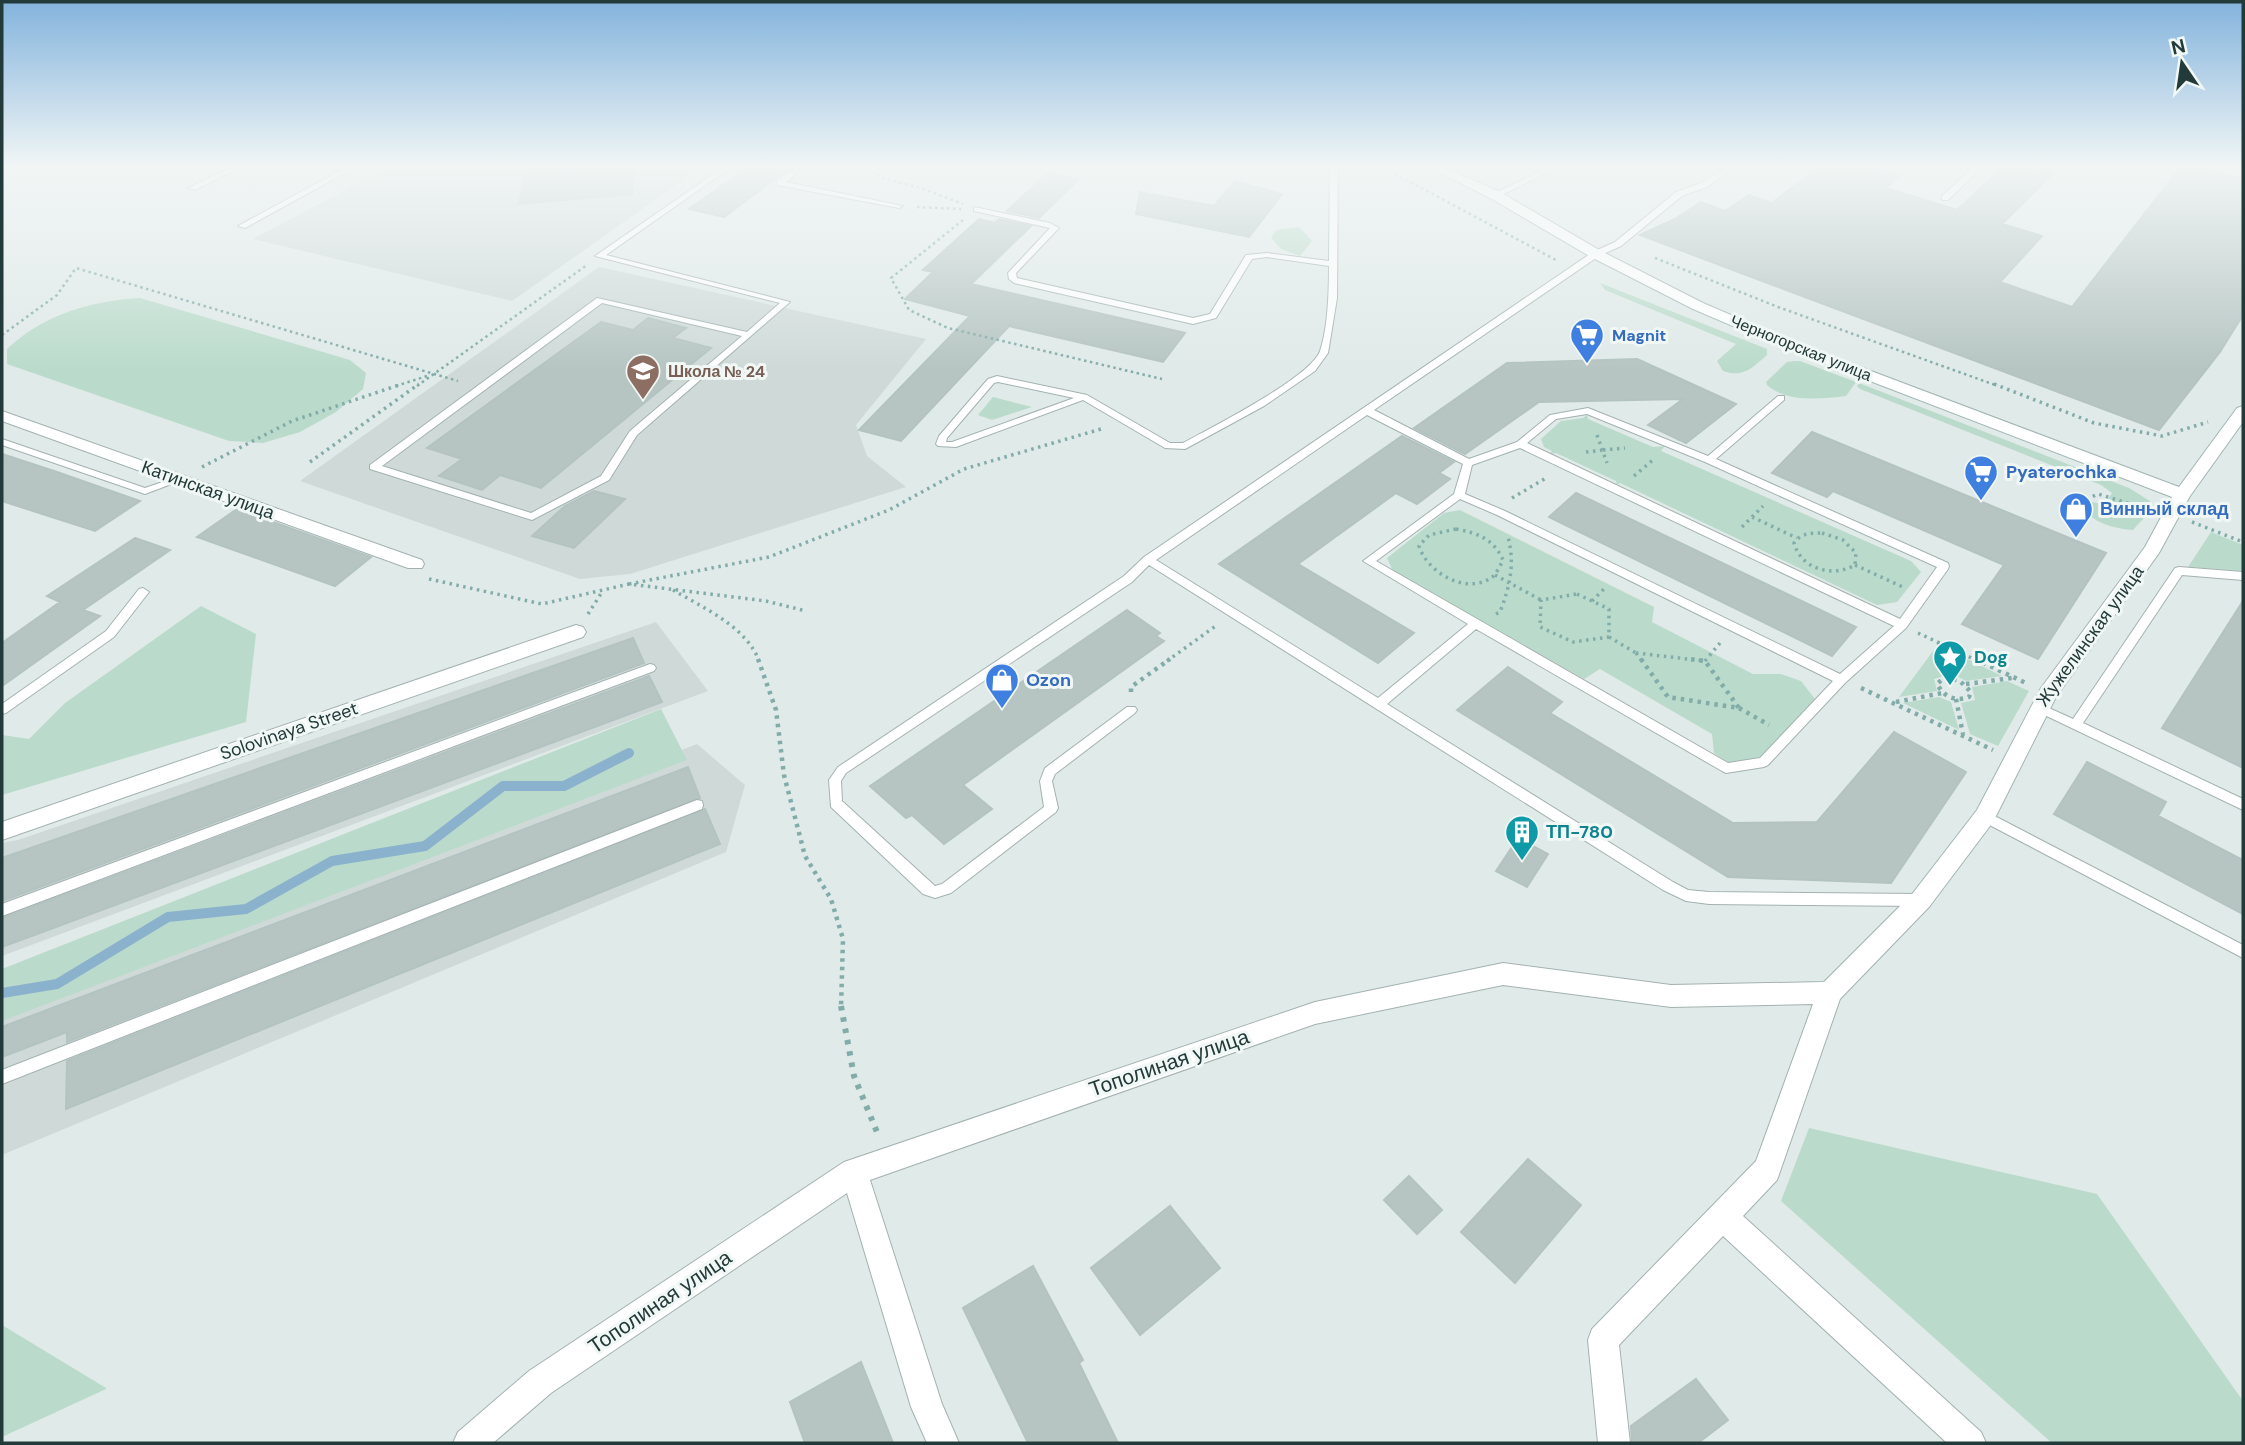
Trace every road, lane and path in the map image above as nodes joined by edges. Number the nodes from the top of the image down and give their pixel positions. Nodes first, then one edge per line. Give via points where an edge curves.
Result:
1 (629, 235) edge
2 (943, 235) edge
3 (1048, 235) edge
4 (1334, 235) edge
5 (1511, 235) edge
6 (1564, 235) edge
7 (1628, 235) edge
8 (1618, 244) junction
9 (1596, 254) junction
10 (599, 256) junction
11 (1334, 264) junction
12 (1567, 273) junction
13 (2, 335) edge
14 (749, 335) junction
15 (434, 374) junction
16 (1163, 379) dead end
17 (482, 387) junction
18 (1084, 397) junction
19 (1781, 398) dead end
20 (1367, 410) junction
21 (1588, 411) junction
22 (2, 416) edge
23 (2240, 416) edge
24 (1131, 425) junction
25 (2, 443) edge
26 (1520, 444) junction
27 (1671, 444) junction
28 (1603, 450) junction
29 (223, 455) dead end
30 (1544, 456) junction
31 (1709, 460) junction
32 (310, 463) dead end
33 (1468, 463) junction
34 (1579, 472) junction
35 (177, 480) junction
36 (1617, 490) junction
37 (1778, 491) junction
38 (1459, 495) junction
39 (2182, 495) junction
40 (2061, 510) dead end
41 (1501, 513) junction
42 (2174, 515) junction
43 (1752, 517) junction
44 (1797, 538) junction
45 (1726, 542) junction
46 (2243, 542) edge
47 (1148, 560) junction
48 (415, 564) dead end
49 (1855, 565) junction
50 (1495, 575) junction
51 (2243, 576) edge
52 (1512, 583) junction
53 (442, 584) dead end
54 (629, 584) junction
55 (673, 590) junction
56 (143, 592) dead end
57 (1922, 596) junction
58 (1541, 600) junction
59 (806, 611) dead end
60 (1233, 613) junction
61 (1476, 623) junction
62 (1902, 625) junction
63 (576, 632) dead end
64 (1609, 637) junction
65 (1938, 642) junction
66 (1636, 653) junction
67 (650, 668) dead end
68 (1951, 677) junction
69 (1841, 680) junction
70 (1966, 684) junction
71 (1943, 693) junction
72 (1956, 699) junction
73 (1895, 702) junction
74 (1378, 704) junction
75 (1740, 708) junction
76 (2038, 708) junction
77 (2, 710) edge
78 (1131, 710) joint
79 (2076, 724) junction
80 (1964, 735) junction
81 (1788, 736) junction
82 (2012, 760) junction
83 (697, 805) dead end
84 (2243, 805) edge
85 (1984, 816) junction
86 (2, 831) edge
87 (1921, 900) junction
88 (2, 910) edge
89 (2243, 952) edge
90 (1830, 993) junction
91 (2, 1077) edge
92 (889, 1160) junction
93 (854, 1172) junction
94 (1721, 1216) junction
95 (469, 1443) edge
96 (943, 1443) edge
97 (1614, 1443) edge
98 (1970, 1443) edge

1 - 10 lane
2 - 16 path via 891,278 909,310 948,328
3 - 11 lane via 1012,273 1013,279 1193,321 1213,316 1249,257
4 - 11 lane
5 - 12 path via 1559,261
6 - 9 street, Черногорская улица
7 - 8 lane
8 - 9 lane
8 - 23 path via 2094,423 2162,436
9 - 12 lane
9 - 39 street, Черногорская улица via 1698,306 1789,345
10 - 14 lane via 786,302
10 - 15 path
11 - 24 lane via 1329,334 1324,353 1312,369 1185,446 1168,446
12 - 20 lane
13 - 15 path via 57,295 76,268
14 - 17 lane via 600,300
14 - 17 lane via 633,433 605,478 533,517 374,467
15 - 17 path
15 - 29 path via 292,421
15 - 32 path
18 - 18 lane via 997,379 940,441 953,445
18 - 24 lane
19 - 31 lane
20 - 33 lane
20 - 47 lane
21 - 26 lane via 1553,417
21 - 27 lane
21 - 28 path
22 - 35 street, Катинская улица
23 - 39 street, Жужелинская улица
24 - 54 path via 1091,430 964,469 889,510 769,557
25 - 35 lane via 145,491
26 - 30 lane
26 - 33 lane
27 - 28 path
27 - 31 lane
27 - 36 path
28 - 30 path
28 - 36 path
30 - 34 lane
31 - 37 lane
33 - 38 lane
34 - 36 lane
34 - 41 path via 1541,479 1514,495
35 - 48 street, Катинская улица
36 - 45 lane
37 - 43 path
37 - 57 lane via 1944,566
38 - 41 lane
38 - 61 lane via 1368,561
39 - 42 street, Жужелинская улица
40 - 42 path via 2098,494
41 - 52 path via 1513,553
41 - 69 lane
42 - 46 path
42 - 76 street, Жужелинская улица
43 - 44 path
43 - 45 path
44 - 49 path via 1822,533 1843,540 1856,553
44 - 49 path via 1798,555 1813,566 1843,571
45 - 62 lane
47 - 60 lane
47 - 78 lane via 1128,579 842,770 835,780 836,803 928,890 946,889 1046,813 1051,808 1046,781 1049,771
49 - 57 path
50 - 50 path via 1472,582 1445,578 1425,565 1420,547 1431,534 1443,530 1482,536 1493,543 1503,560
50 - 52 path
51 - 79 lane via 2179,571
52 - 58 path
52 - 61 path via 1500,612
53 - 54 path via 542,604
54 - 55 path
55 - 59 path via 766,601
55 - 92 path via 723,621 755,650 776,710 784,775 805,856 831,899 843,939 839,1003 854,1076
56 - 77 lane via 110,634
57 - 62 lane
58 - 64 path via 1577,594 1609,610
58 - 64 path via 1540,627 1571,644
60 - 74 lane
60 - 78 path via 1131,687
61 - 74 lane
61 - 81 lane via 1726,768 1764,762
62 - 65 path
62 - 69 lane
63 - 86 street, Solovinaya Street
64 - 66 path
65 - 68 path
65 - 70 path via 2013,678
66 - 75 path via 1668,697
66 - 75 path via 1704,661
67 - 88 lane
68 - 70 path
68 - 71 path via 1938,681
69 - 73 path
69 - 81 lane
70 - 72 path via 1971,695
71 - 72 path
71 - 73 path
72 - 80 path
73 - 80 path
74 - 87 lane via 1686,895
75 - 81 path
76 - 79 lane
76 - 82 street, Жужелинская улица
79 - 84 lane
80 - 82 path
82 - 85 street, Жужелинская улица
83 - 91 lane
85 - 87 street, Жужелинская улица
85 - 89 lane
87 - 90 street
90 - 92 street, Тополиная улица via 1671,996 1503,974 1315,1013
90 - 94 street via 1767,1170
92 - 93 street, Тополиная улица
93 - 95 street, Тополиная улица via 540,1382
93 - 96 street via 927,1407
94 - 97 street via 1603,1340
94 - 98 street

